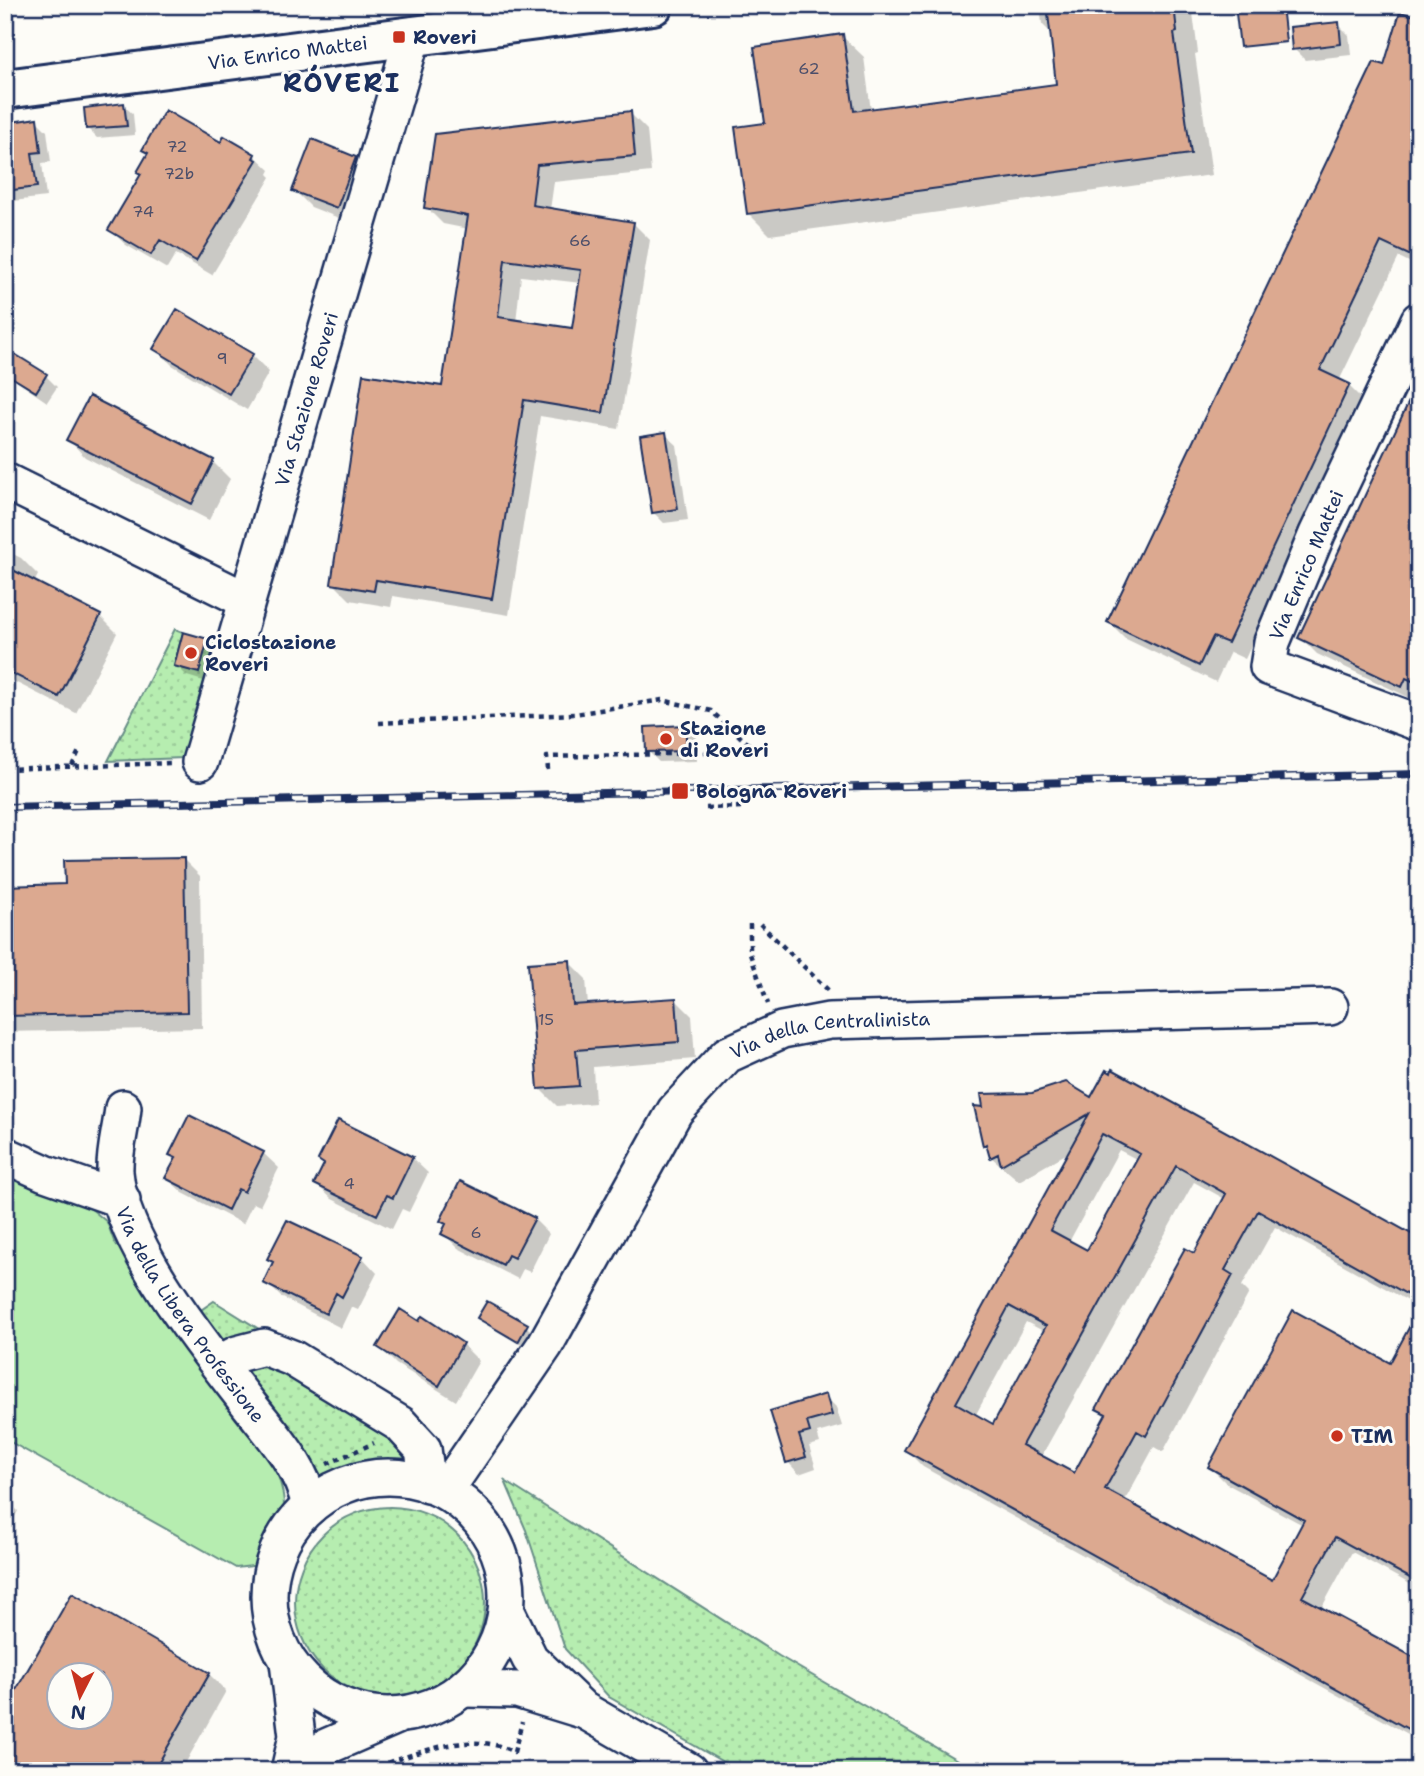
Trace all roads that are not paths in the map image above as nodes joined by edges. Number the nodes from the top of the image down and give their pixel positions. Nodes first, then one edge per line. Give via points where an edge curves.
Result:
1 (653, 5) edge
2 (413, 35) junction
3 (5, 89) edge
4 (1419, 320) edge
5 (5, 481) edge
6 (246, 600) junction
7 (1419, 723) edge
8 (200, 762) road end
9 (1330, 1007) dead end
10 (124, 1108) dead end
11 (5, 1155) edge
12 (122, 1200) junction
13 (218, 1364) junction
14 (436, 1488) junction
15 (310, 1506) junction
16 (507, 1612) junction
17 (288, 1662) junction
18 (464, 1689) junction
19 (584, 1711) junction
20 (398, 1716) junction
21 (289, 1771) edge
22 (297, 1771) edge
23 (689, 1771) edge

1 - 2 main road, Via Enrico Mattei
2 - 3 main road, Via Enrico Mattei
2 - 6 street, Via Stazione Roveri
4 - 7 street, Via Enrico Mattei via 1317,534 1272,642 1268,667
5 - 6 street
6 - 8 street, Via Stazione Roveri
9 - 14 street, Via della Centralinista via 829,1021 779,1032 727,1055 675,1111 545,1345
10 - 12 street, Via della Libera Professione via 115,1172
11 - 12 street
12 - 13 street, Via della Libera Professione via 134,1239
13 - 14 street via 264,1346 292,1358 400,1424 423,1449
13 - 15 street, Via della Libera Professione via 294,1461
14 - 15 street via 389,1477 361,1480
14 - 16 street via 468,1508 487,1530 500,1555
15 - 17 street via 290,1527 276,1552 269,1580 270,1618
16 - 18 street via 499,1641
16 - 19 street via 530,1659
17 - 20 street via 309,1686 336,1704 366,1714
17 - 21 street via 297,1736
18 - 19 street via 517,1690
18 - 20 street via 433,1707
19 - 23 street
20 - 22 street via 328,1746

